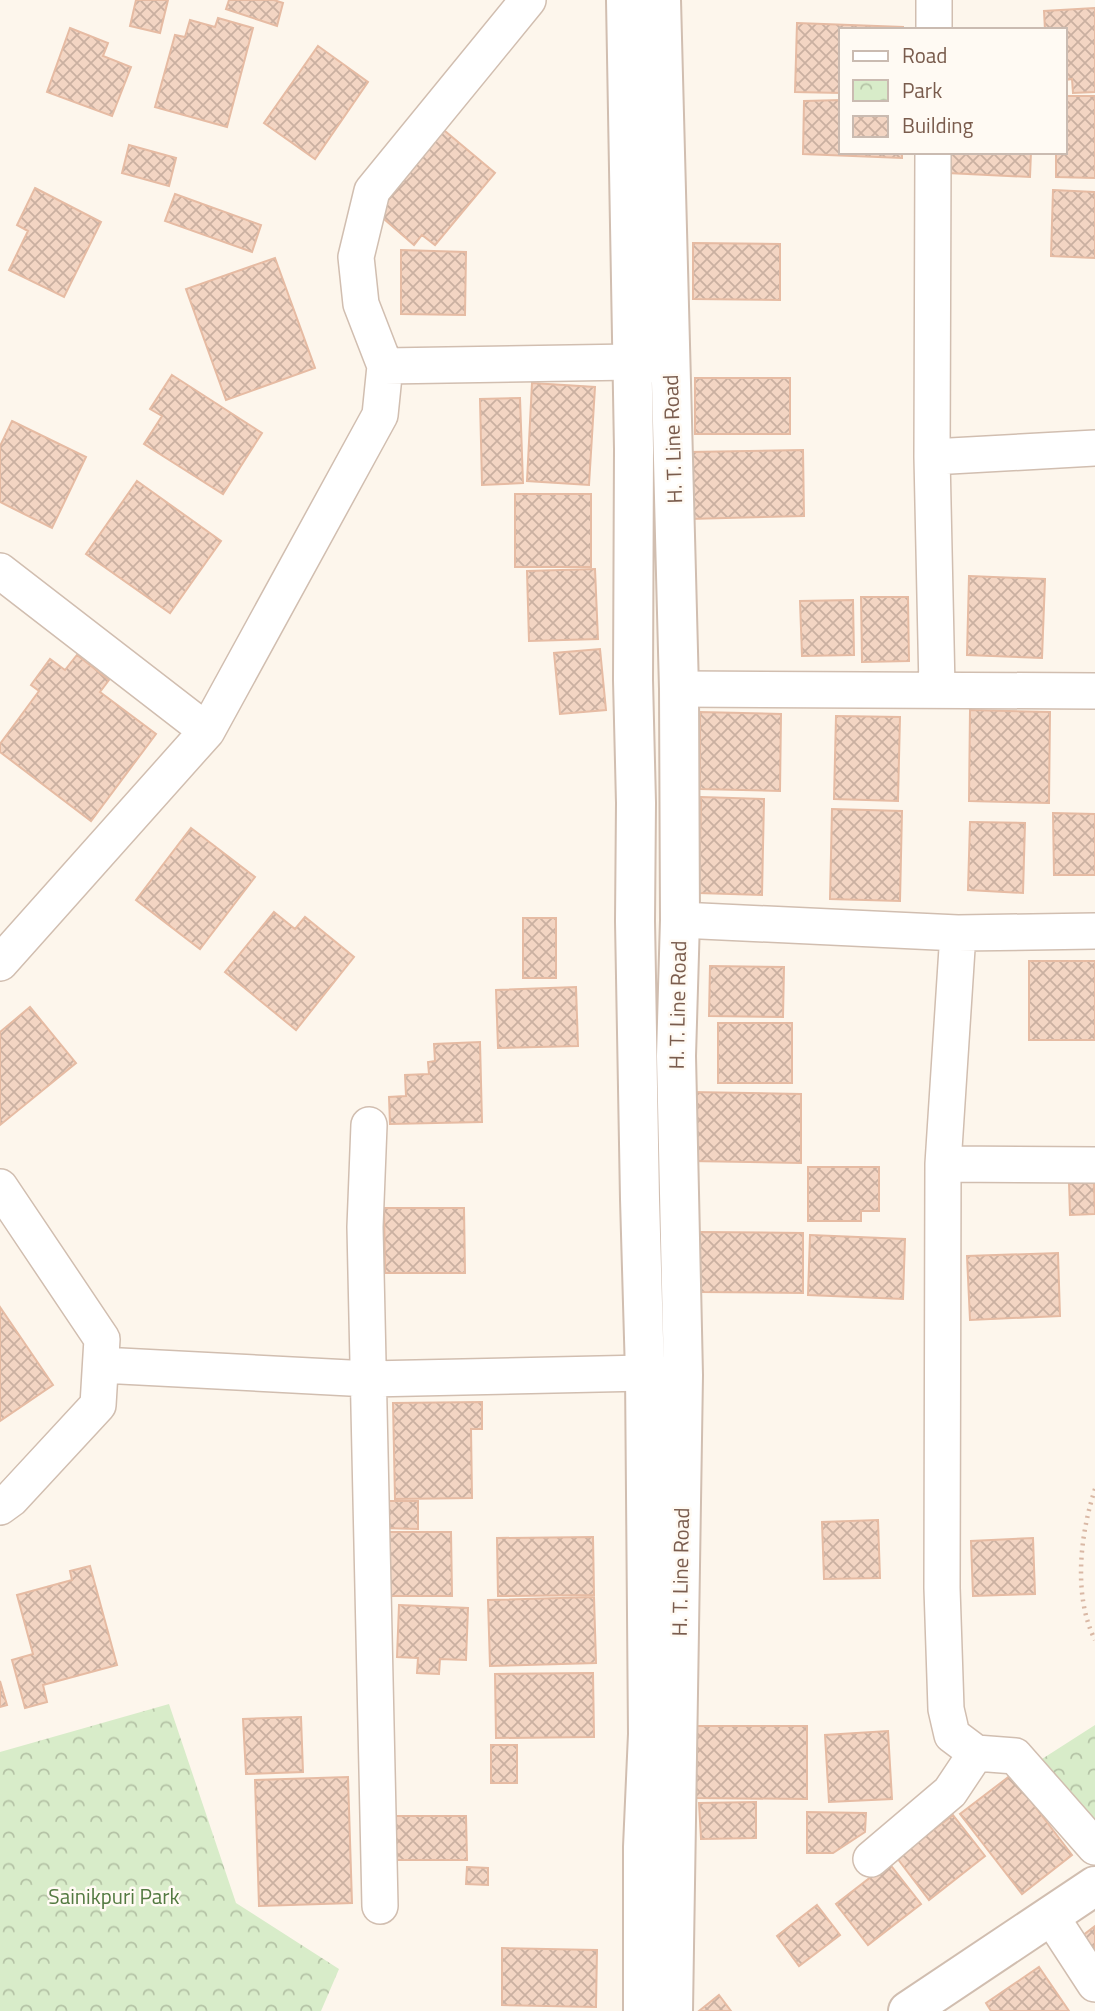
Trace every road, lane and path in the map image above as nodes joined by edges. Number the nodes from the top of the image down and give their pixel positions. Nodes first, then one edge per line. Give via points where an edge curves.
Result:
1 (528, 0) edge
2 (626, 0) edge
3 (661, 0) edge
4 (934, 0) edge
5 (934, 28) edge
6 (933, 154) edge
7 (632, 362) junction
8 (385, 366) junction
9 (670, 366) junction
10 (1095, 448) edge
11 (932, 457) junction
12 (0, 571) edge
13 (679, 689) junction
14 (937, 689) junction
15 (1095, 691) edge
16 (207, 731) junction
17 (680, 920) junction
18 (1095, 931) edge
19 (958, 933) junction
20 (0, 963) edge
21 (369, 1125) dead end
22 (943, 1164) junction
23 (1095, 1165) edge
24 (0, 1187) edge
25 (101, 1365) junction
26 (645, 1373) junction
27 (683, 1376) junction
28 (369, 1379) junction
29 (1095, 1489) edge
30 (0, 1507) edge
31 (1095, 1640) edge
32 (976, 1753) junction
33 (1095, 1847) edge
34 (871, 1859) dead end
35 (1095, 1886) edge
36 (380, 1906) dead end
37 (1049, 1915) junction
38 (1095, 1984) edge
39 (643, 2011) edge
40 (673, 2011) edge
41 (908, 2011) edge

1 - 8 street via 372,191 356,257 361,304
2 - 7 street, H. T. Line Road
3 - 9 street, H. T. Line Road
4 - 5 street
6 - 11 street
7 - 8 street
7 - 9 street
7 - 26 street, H. T. Line Road via 635,921
8 - 16 street via 380,415
9 - 13 street, H. T. Line Road
10 - 11 street
11 - 14 street
12 - 16 street
13 - 14 street
13 - 17 street, H. T. Line Road
14 - 15 street
16 - 20 street
17 - 19 street
17 - 27 street, H. T. Line Road via 676,1056
18 - 19 street
19 - 22 street
21 - 28 street via 365,1227
22 - 23 street
22 - 32 street via 946,1709 952,1735
24 - 25 street via 102,1339
25 - 28 street
25 - 30 street via 99,1405
26 - 27 street
26 - 28 street
26 - 39 street, H. T. Line Road via 648,1734
27 - 40 street, H. T. Line Road
28 - 36 street
29 - 31 path via 1081,1571 1086,1622
32 - 33 street via 1015,1756
32 - 34 street via 950,1792
35 - 37 street
37 - 38 street
37 - 41 street

